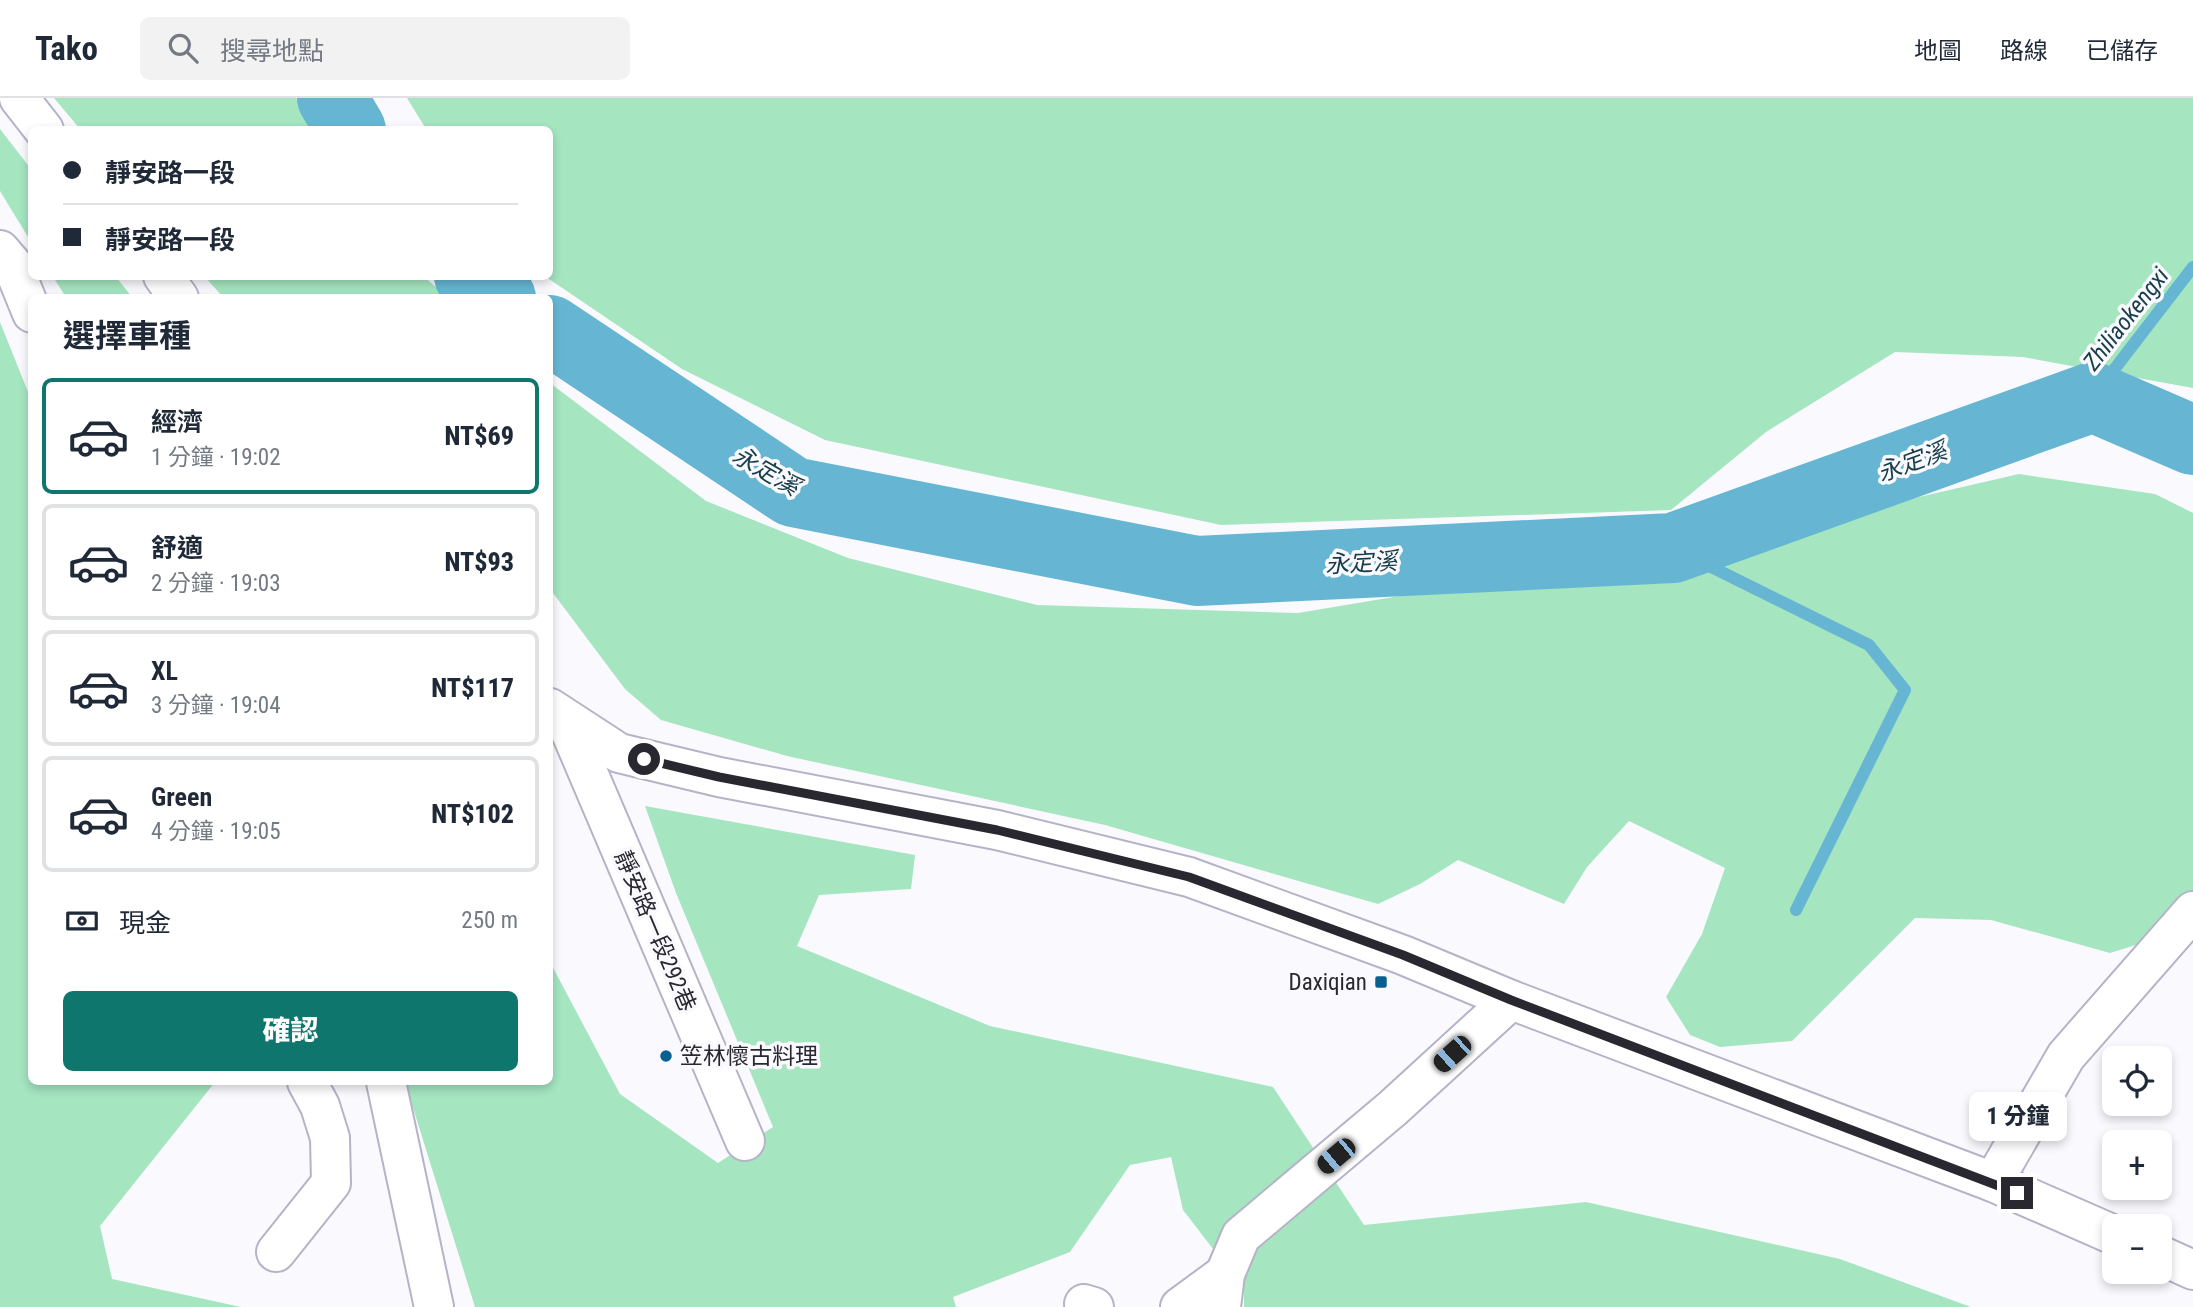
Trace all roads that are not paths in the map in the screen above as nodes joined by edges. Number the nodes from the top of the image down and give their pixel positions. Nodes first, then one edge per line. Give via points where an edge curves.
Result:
1 (19, 98) edge
2 (41, 126) edge
3 (0, 250) edge
4 (28, 303) edge
5 (558, 714) edge
6 (2193, 911) edge
7 (1511, 1000) junction
8 (309, 1085) edge
9 (387, 1085) edge
10 (745, 1141) dead end
11 (1993, 1182) junction
12 (2102, 1230) edge
13 (276, 1252) dead end
14 (2172, 1260) edge
15 (2193, 1270) edge
16 (1223, 1290) edge
17 (434, 1307) edge
18 (1180, 1307) edge

1 - 2 main road
3 - 4 main road via 12,264
5 - 7 main road via 619,752 719,777 997,830 1189,877
5 - 10 main road, 靜安路一段292巷
6 - 11 main road via 2066,1056
7 - 11 main road
7 - 16 main road via 1393,1108 1241,1236
8 - 13 main road via 330,1138 331,1183
9 - 17 main road
11 - 12 main road
14 - 15 main road
16 - 18 main road

